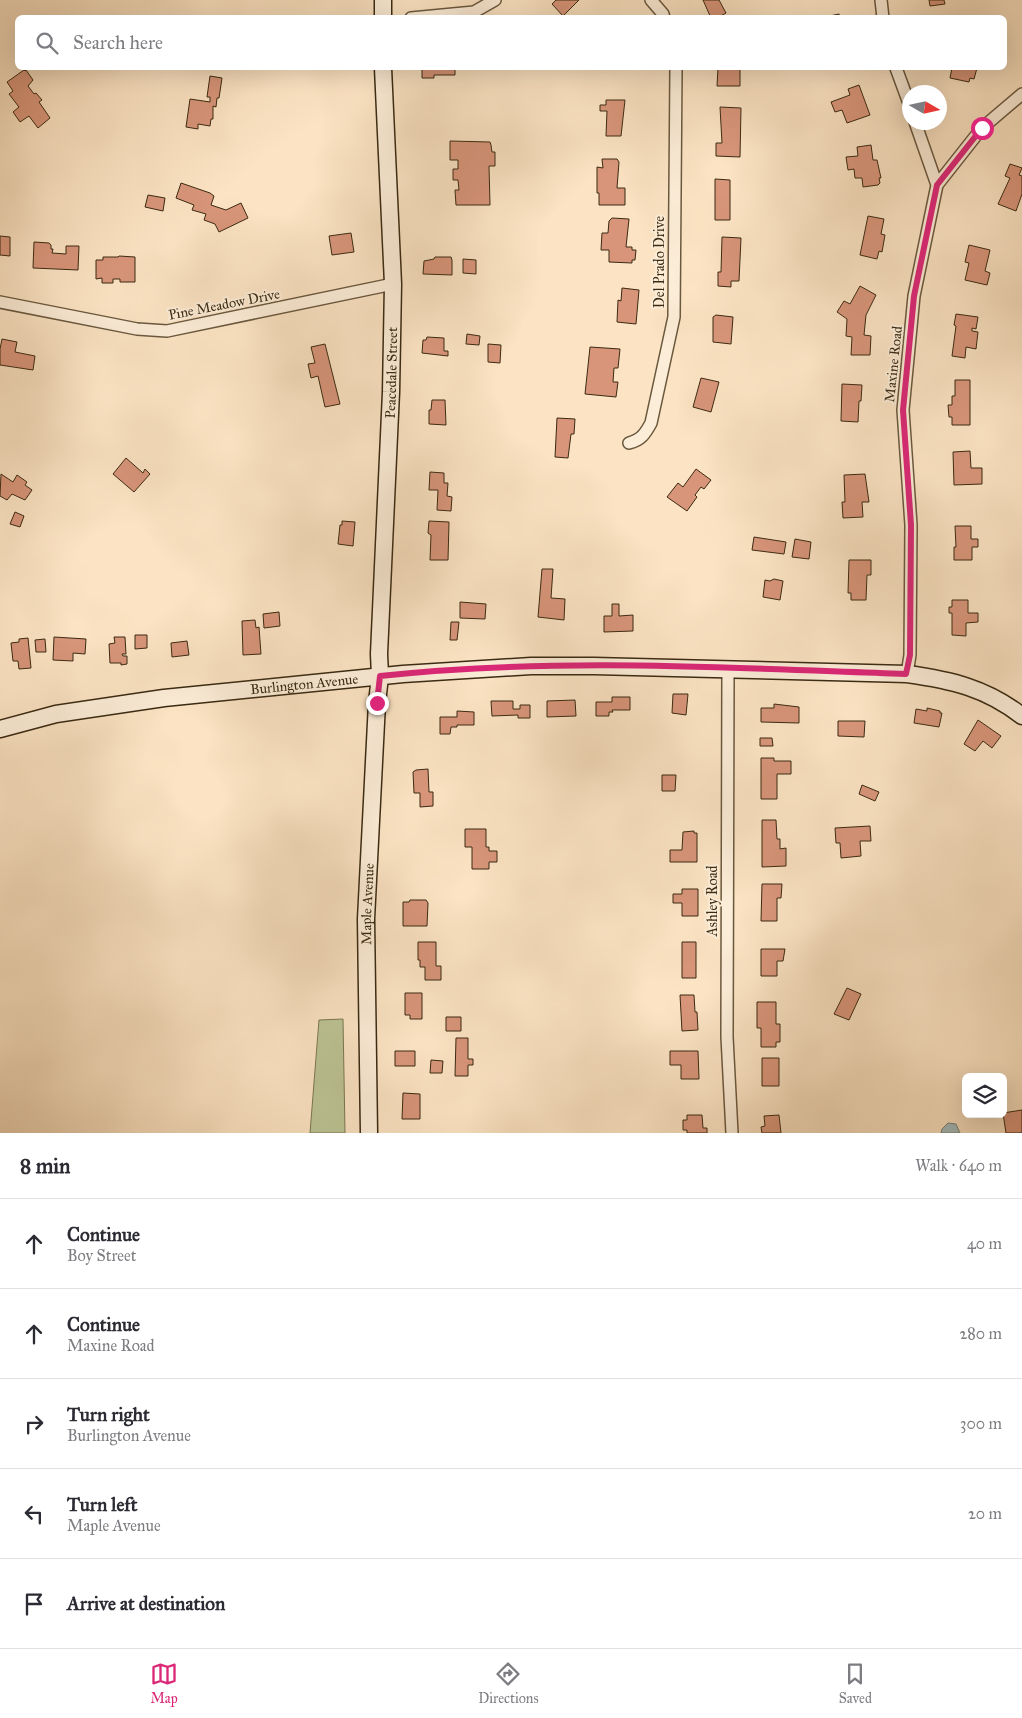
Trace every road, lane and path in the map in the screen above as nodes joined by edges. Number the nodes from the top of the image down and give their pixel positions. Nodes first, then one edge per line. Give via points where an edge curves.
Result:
1 (383, 0) edge
2 (495, 0) edge
3 (651, 0) edge
4 (881, 0) edge
5 (383, 15) edge
6 (442, 15) edge
7 (662, 15) edge
8 (883, 15) edge
9 (383, 70) edge
10 (676, 70) edge
11 (897, 70) edge
12 (902, 85) edge
13 (1022, 94) edge
14 (918, 130) edge
15 (937, 185) junction
16 (393, 284) junction
17 (0, 302) edge
18 (629, 443) dead end
19 (728, 669) junction
20 (906, 674) junction
21 (380, 676) junction
22 (1022, 716) edge
23 (0, 729) edge
24 (369, 1133) edge
25 (732, 1133) edge

1 - 5 main road
2 - 6 street via 474,12
3 - 7 street
4 - 8 street
9 - 16 main road, Peacedale Street
10 - 18 street, Del Prado Drive via 674,317 651,423 646,433
11 - 12 street
13 - 15 street via 982,128
14 - 15 street
15 - 20 street, Maxine Road via 914,296 903,410 911,525 910,655
16 - 17 street, Pine Meadow Drive via 167,331 136,329
16 - 21 main road, Peacedale Street via 392,392
19 - 20 main road, Burlington Avenue
19 - 21 main road, Burlington Avenue via 531,666
19 - 25 street, Ashley Road via 727,1037
20 - 22 main road, Burlington Avenue via 956,682 1004,702
21 - 23 main road, Burlington Avenue via 164,698 56,714
21 - 24 main road, Maple Avenue via 366,919

